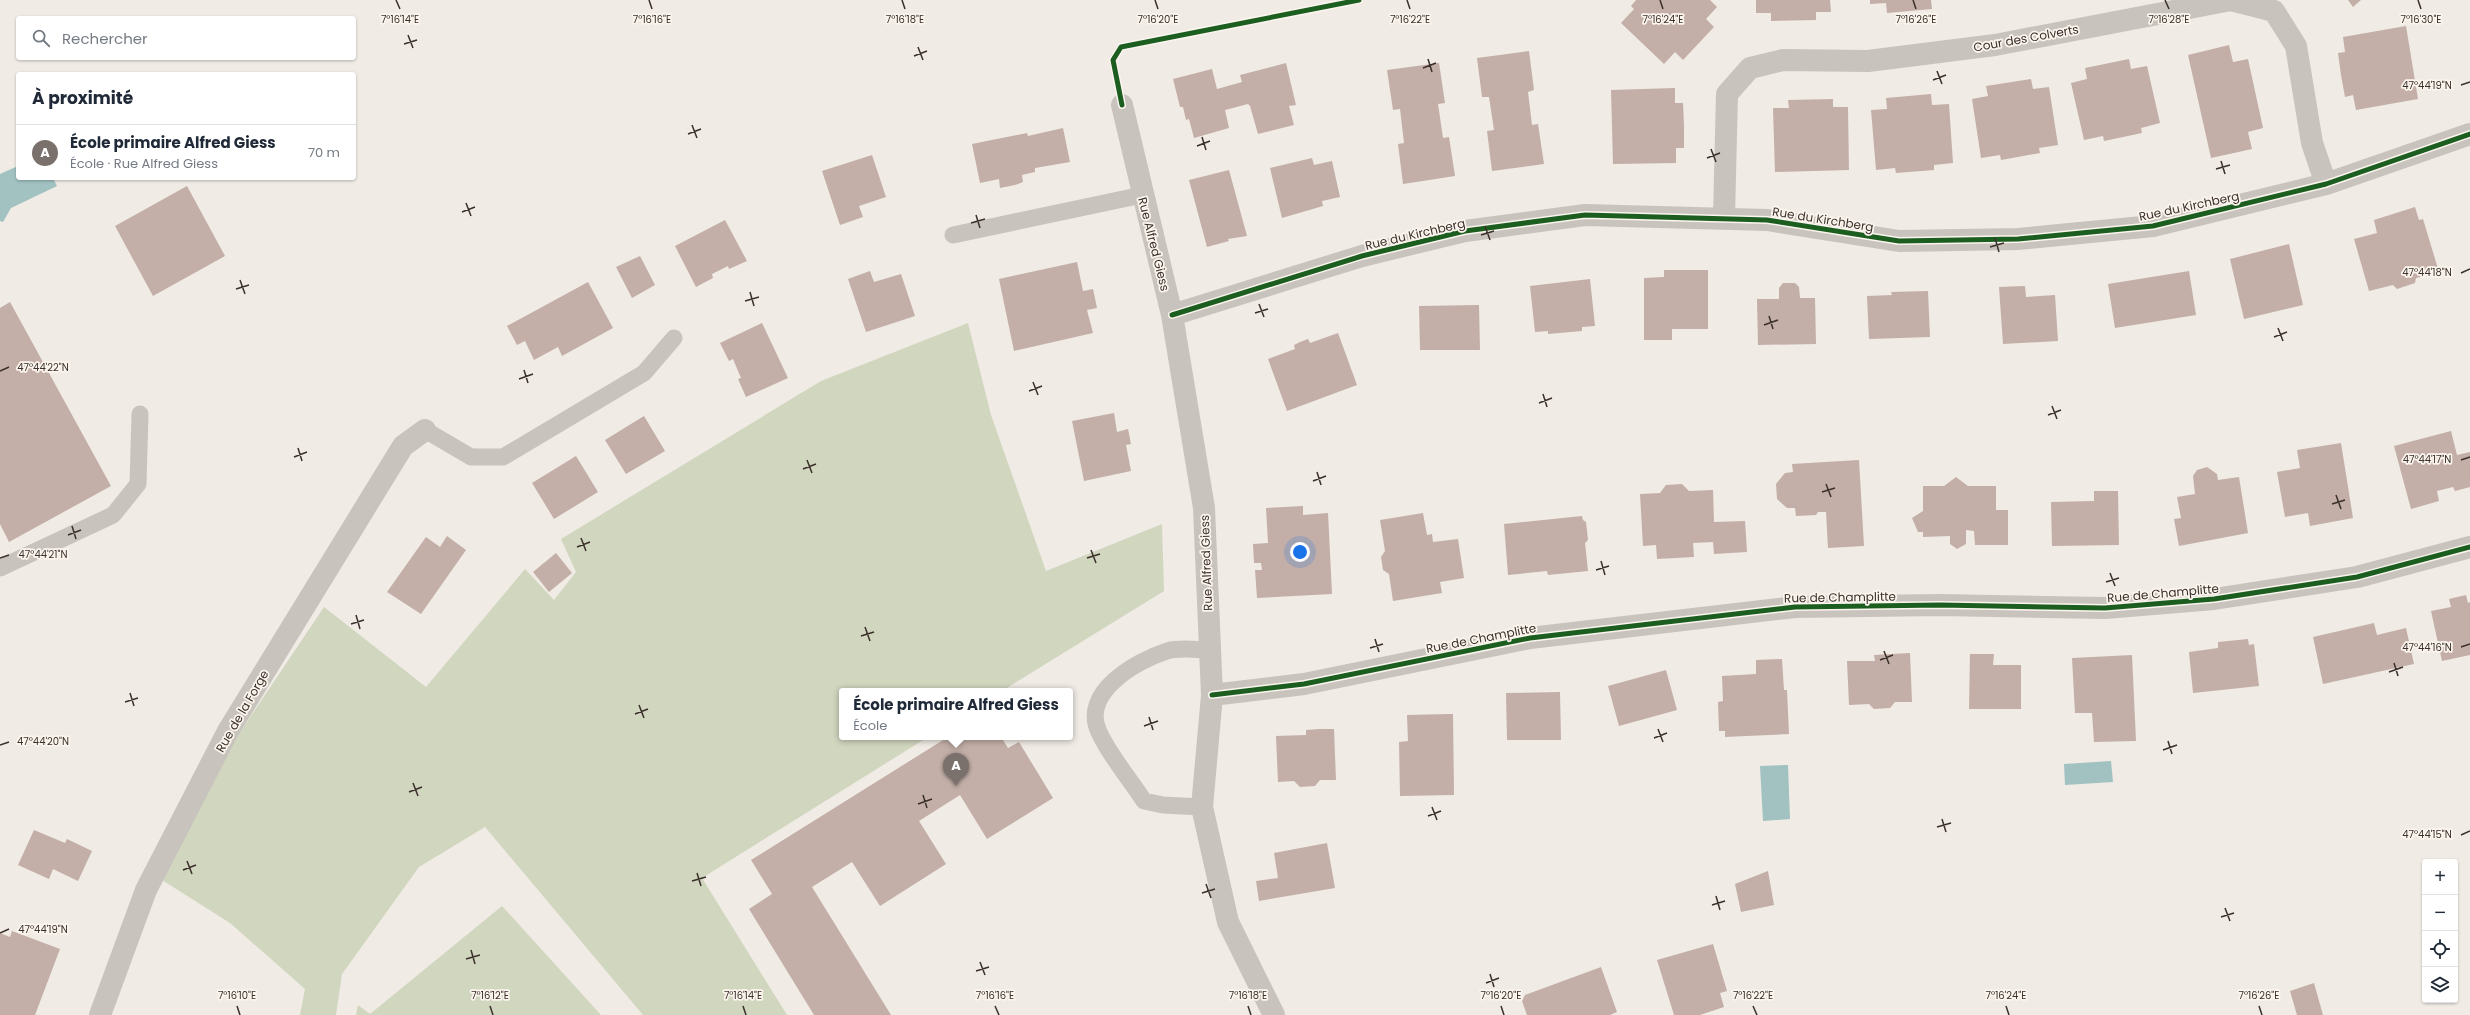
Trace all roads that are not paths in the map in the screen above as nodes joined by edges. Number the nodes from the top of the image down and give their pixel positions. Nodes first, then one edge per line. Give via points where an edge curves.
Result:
1 (1122, 105) dead end
2 (2470, 134) edge
3 (2326, 184) junction
4 (1142, 195) junction
5 (1724, 217) junction
6 (953, 235) dead end
7 (1172, 315) junction
8 (674, 338) dead end
9 (140, 414) dead end
10 (425, 430) joint
11 (2470, 547) edge
12 (0, 568) edge
13 (1210, 650) junction
14 (1212, 695) junction
15 (1202, 807) junction
16 (100, 1015) edge
17 (1274, 1015) edge

1 - 4 street, Rue Alfred Giess
2 - 3 street, Rue du Kirchberg
3 - 5 street, Rue du Kirchberg via 2153,226 2018,239 1899,241 1784,221
3 - 5 street, Cour des Colverts via 2312,143 2296,46 2274,11 2231,0 1995,45 1868,61 1783,60 1750,68 1727,94
4 - 6 lane
4 - 7 street, Rue Alfred Giess
5 - 7 street, Rue du Kirchberg via 1585,215 1465,231 1362,256
7 - 13 street, Rue Alfred Giess via 1204,508
8 - 10 lane via 644,373 503,457 471,457
9 - 12 lane via 138,484 113,516
10 - 16 street, Rue de la Forge via 403,446 228,731 146,890
11 - 14 street, Rue de Champlitte via 2357,577 2214,598 2105,608 1940,605 1795,607 1530,638 1304,684
13 - 14 street, Rue Alfred Giess
13 - 15 lane via 1167,651 1131,667 1104,690 1094,709 1098,731 1144,801 1163,805
14 - 15 street, Rue Alfred Giess
15 - 17 street, Rue Alfred Giess via 1228,922

